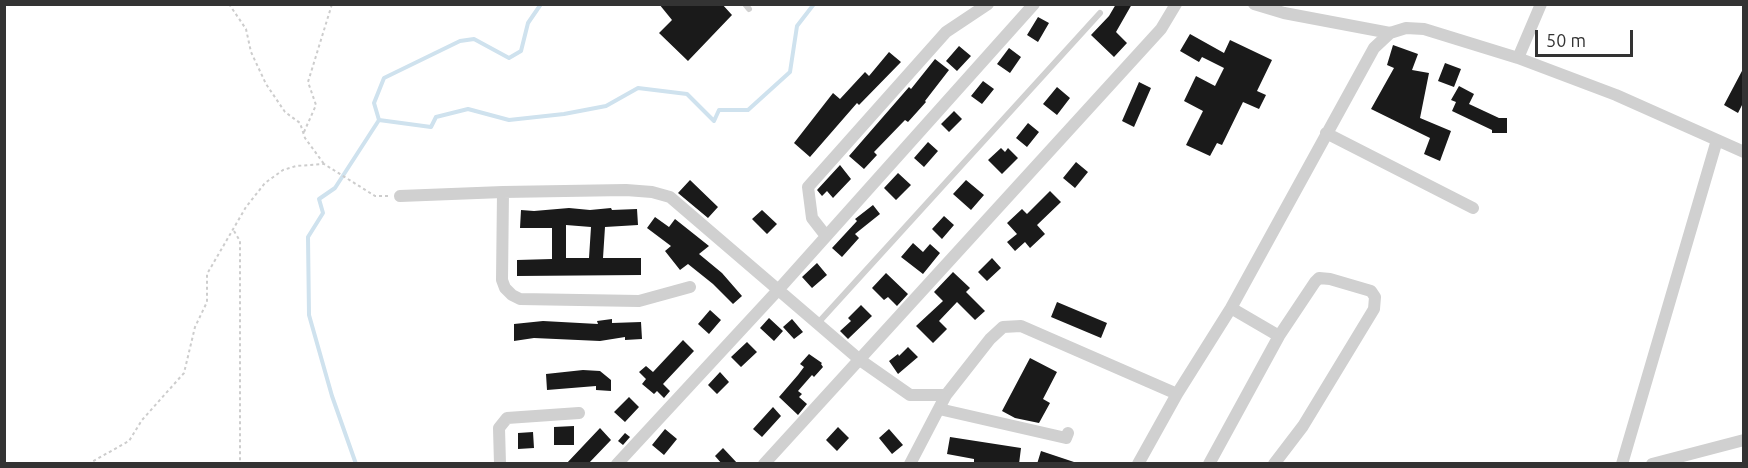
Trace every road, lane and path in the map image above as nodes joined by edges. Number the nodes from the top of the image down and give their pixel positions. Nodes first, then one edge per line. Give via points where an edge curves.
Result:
1 (229, 4) edge
2 (332, 4) edge
3 (988, 4) edge
4 (1034, 4) edge
5 (1176, 4) edge
6 (1254, 4) edge
7 (1541, 4) edge
8 (1100, 13) dead end
9 (1390, 33) junction
10 (1518, 58) junction
11 (304, 132) junction
12 (1326, 133) junction
13 (1717, 140) junction
14 (1743, 151) edge
15 (324, 164) junction
16 (502, 192) junction
17 (400, 196) joint
18 (1473, 208) dead end
19 (234, 230) junction
20 (826, 237) junction
21 (690, 287) dead end
22 (779, 289) junction
23 (1231, 308) junction
24 (818, 323) junction
25 (1279, 336) junction
26 (860, 360) junction
27 (1177, 394) junction
28 (946, 395) junction
29 (939, 409) junction
30 (579, 413) dead end
31 (1068, 433) dead end
32 (1743, 440) edge
33 (88, 464) edge
34 (240, 464) edge
35 (500, 464) edge
36 (617, 464) edge
37 (764, 464) edge
38 (910, 464) edge
39 (1138, 464) edge
40 (1209, 464) edge
41 (1274, 464) edge
42 (1622, 464) edge
43 (1652, 464) edge

1 - 11 path via 246,29 251,52 266,84
2 - 11 path via 308,82 316,105
3 - 20 street via 946,32 808,187 812,218
4 - 20 street
5 - 26 street via 1161,29
6 - 9 street
7 - 10 street
8 - 24 lane
9 - 10 street via 1406,28 1424,29
9 - 12 street via 1374,48
10 - 13 street via 1616,95
11 - 15 path
12 - 18 street
12 - 23 street
13 - 14 street
13 - 42 street
15 - 17 path via 375,196
15 - 19 path via 283,170 246,207
16 - 17 street
16 - 21 street via 502,280 512,295 639,301
16 - 22 street via 626,190 670,197
19 - 33 path via 207,274 207,302 195,327 184,373 142,420 129,441
19 - 34 path via 240,241
20 - 22 street
22 - 24 street
22 - 36 street
23 - 25 street
23 - 27 street
24 - 26 street
25 - 40 street
25 - 41 street via 1319,278 1374,294 1374,309 1304,426
26 - 28 street via 910,395
26 - 37 street
27 - 28 street via 1012,325 1003,327 990,339
27 - 39 street
28 - 29 street
29 - 31 street via 1066,438
29 - 38 street
30 - 35 street via 507,418 499,428
32 - 43 street

